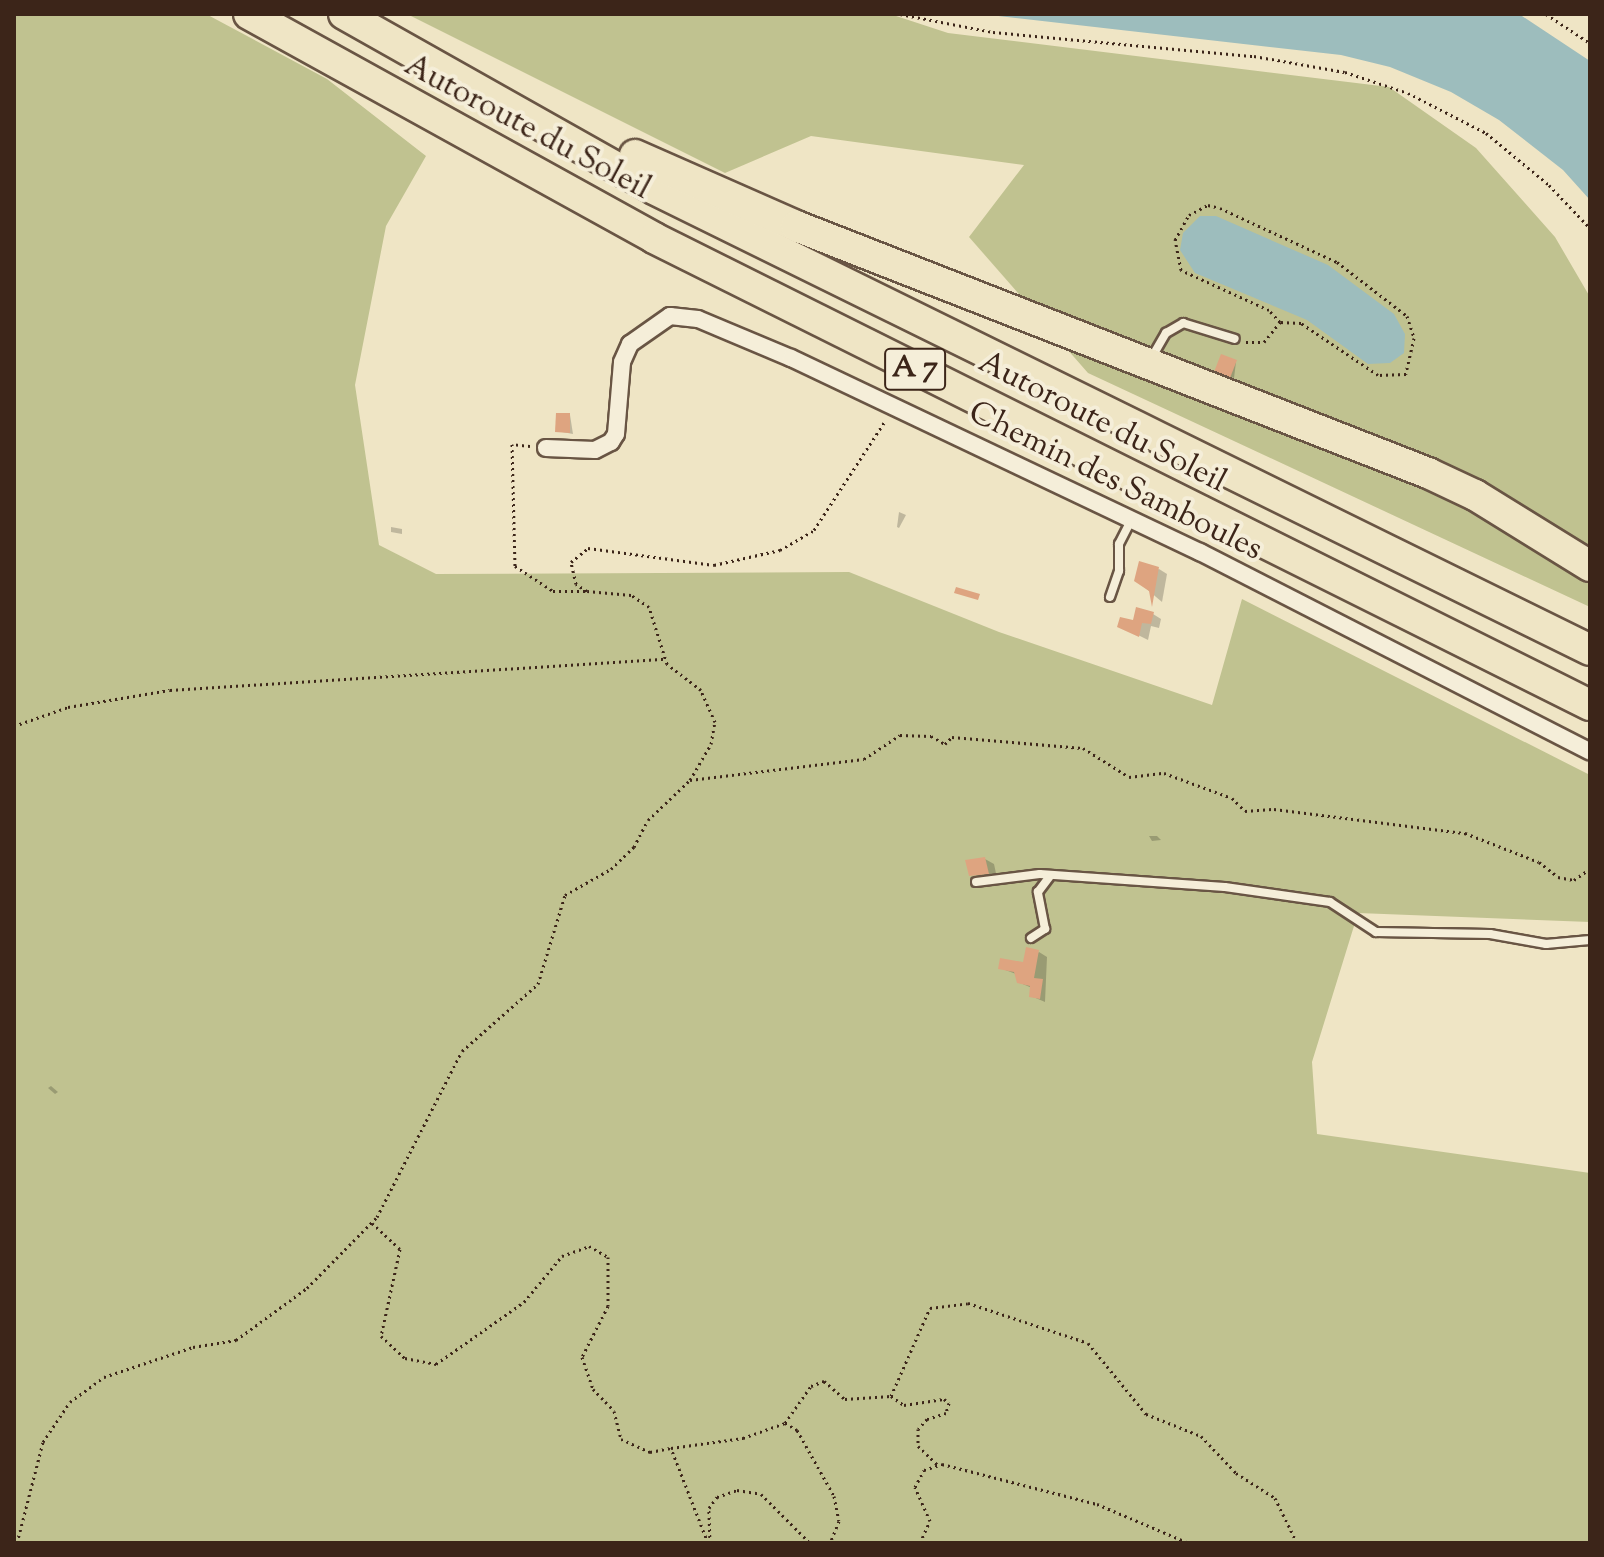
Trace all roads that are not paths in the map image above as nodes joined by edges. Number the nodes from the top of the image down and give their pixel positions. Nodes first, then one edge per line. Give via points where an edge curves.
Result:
1 (249, 14) edge
2 (344, 14) edge
3 (499, 105) junction
4 (1235, 339) road end
5 (1147, 364) junction
6 (546, 448) road end
7 (1132, 519) junction
8 (1590, 566) edge
9 (1110, 597) dead end
10 (1590, 650) edge
11 (1590, 705) edge
12 (1590, 752) edge
13 (1051, 875) junction
14 (976, 882) dead end
15 (1031, 938) dead end
16 (1590, 940) edge

1 - 11 highway, Autoroute du Soleil / A 7 via 654,238
2 - 3 highway, Autoroute du Soleil / A 7
3 - 5 highway via 530,100 676,175
3 - 10 highway, Autoroute du Soleil / A 7 via 654,189
4 - 5 lane via 1183,323 1166,333
5 - 8 highway via 1428,473 1475,495
6 - 7 street, Chemin des Samboules via 595,450 611,442 622,362 630,344 670,316 698,319
7 - 9 lane via 1119,544 1119,571
7 - 12 street, Chemin des Samboules
13 - 14 lane
13 - 15 lane via 1038,892 1045,929
13 - 16 lane via 1225,887 1330,902 1376,932 1490,934 1546,944

